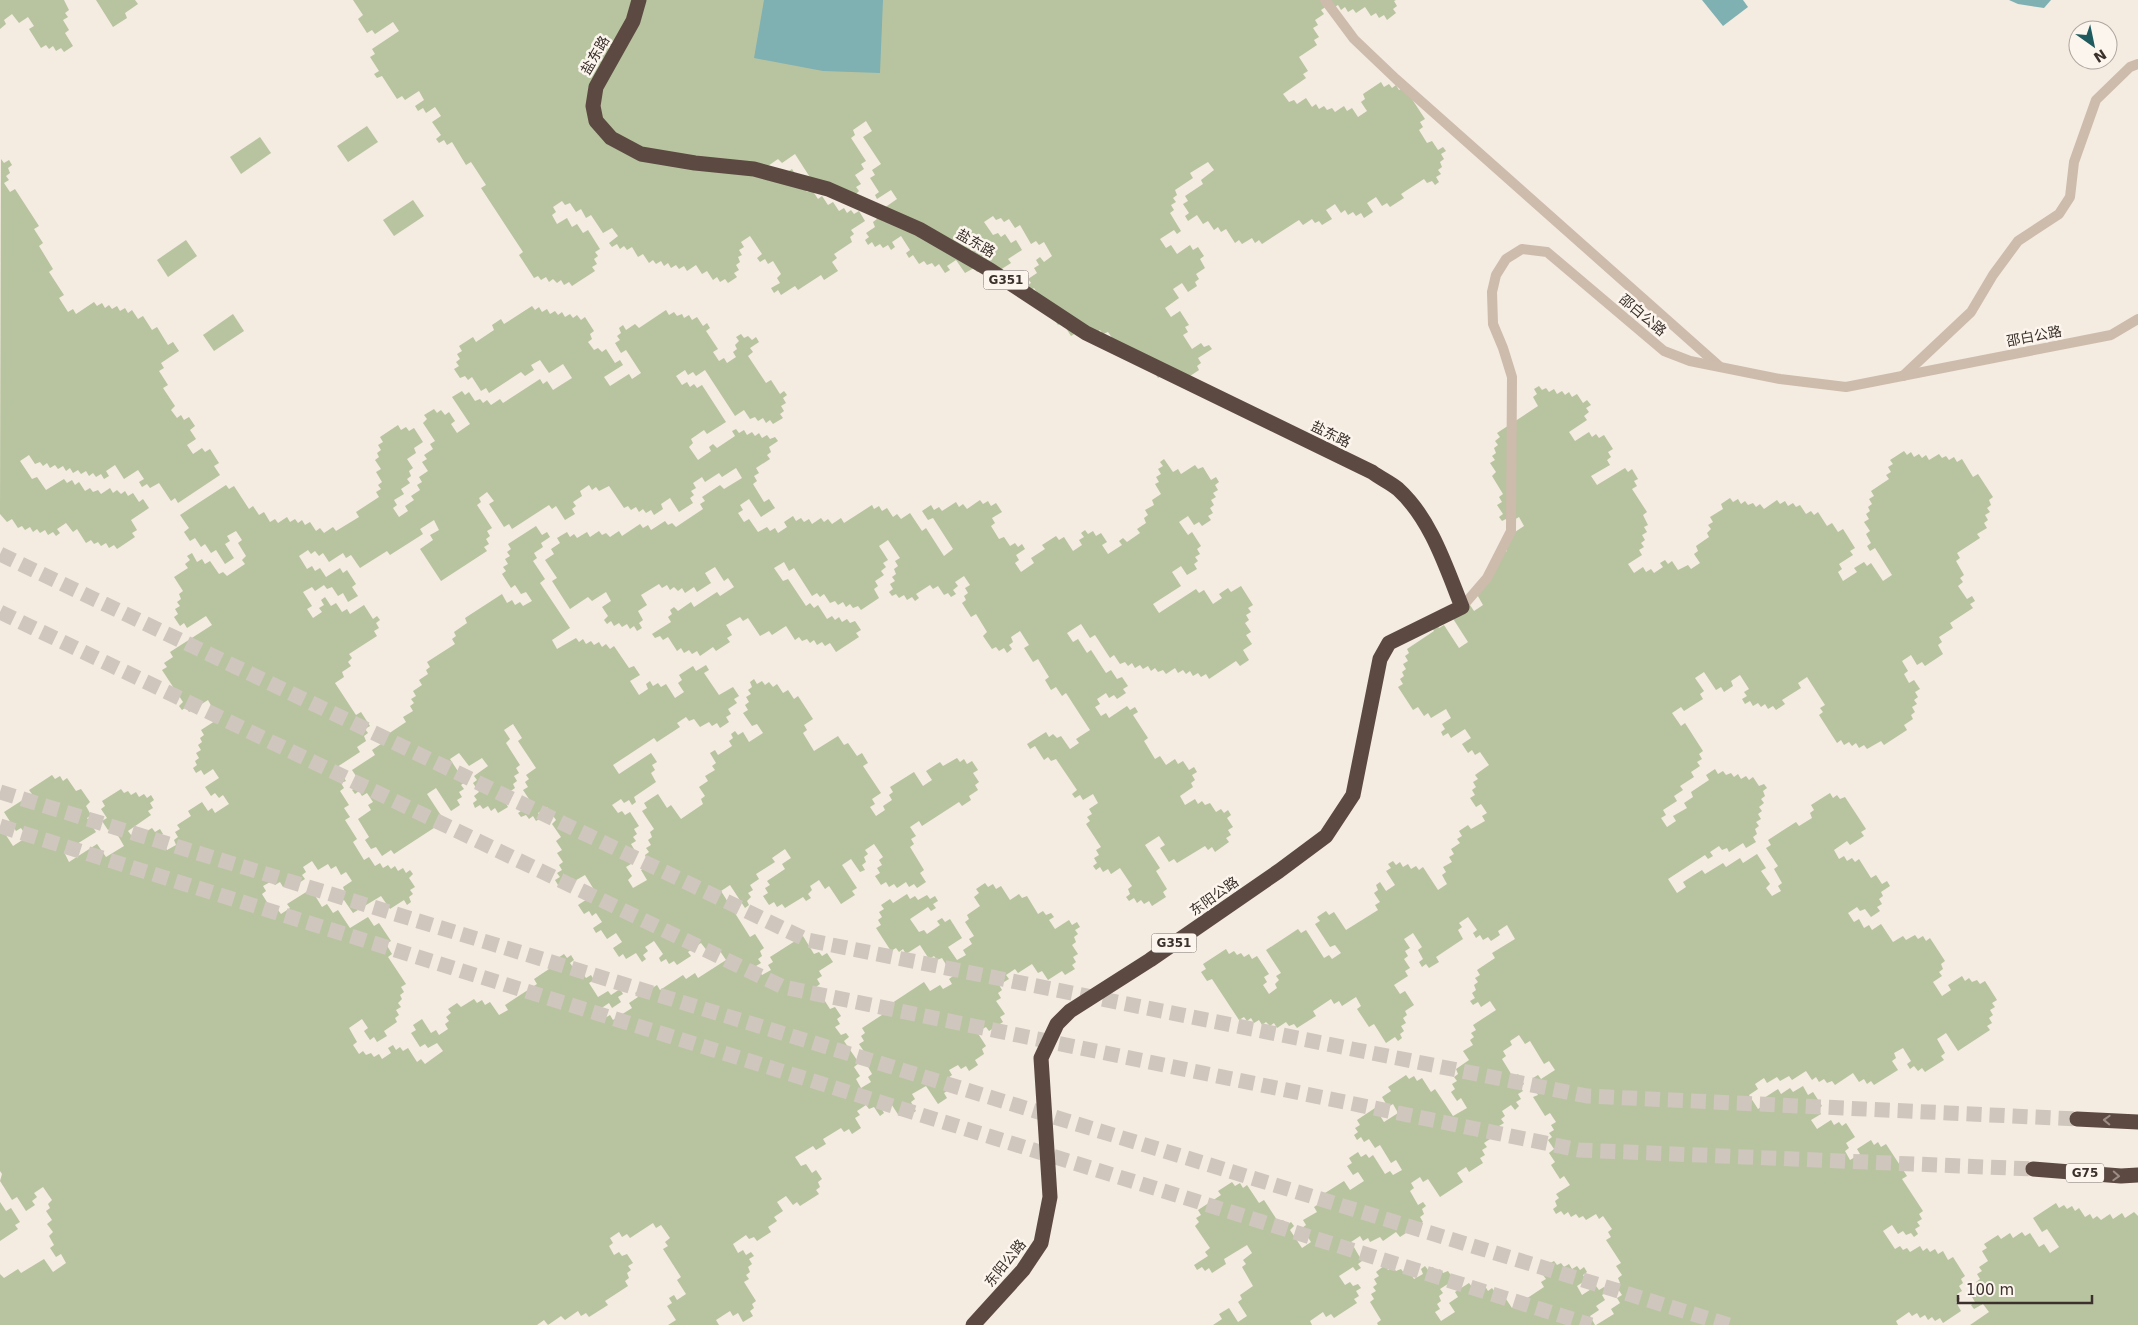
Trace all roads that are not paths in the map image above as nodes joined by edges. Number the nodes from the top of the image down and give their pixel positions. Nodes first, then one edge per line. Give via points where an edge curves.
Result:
1 (639, 0) edge
2 (1325, 0) edge
3 (2138, 64) edge
4 (2138, 319) edge
5 (1721, 368) junction
6 (1903, 376) junction
7 (1462, 607) junction
8 (2077, 1119) tunnel mouth
9 (2138, 1122) edge
10 (2033, 1169) tunnel mouth
11 (2138, 1175) edge
12 (973, 1325) edge

1 - 7 highway, 盐东路 / G351 via 634,21 596,87 593,106 596,121 611,138 641,154 754,170 828,189 920,230 990,270 1086,333 1372,472 1397,489 1416,510 1440,552
2 - 5 street via 1354,39 1396,79
3 - 6 street via 2130,67 2096,100 2074,162 2070,197 2059,214 2018,241 1972,312
4 - 6 street, 邵白公路 via 2111,336
5 - 6 street, 邵白公路 via 1846,387
5 - 7 street, 邵白公路 via 1664,351 1547,252 1522,250 1506,259 1496,275 1492,292 1493,324 1512,377 1511,531 1487,578
7 - 12 highway, 东阳公路 / G351 via 1390,643 1380,659 1353,795 1326,836 1150,960 1070,1011 1056,1024 1041,1058 1050,1197 1042,1243 1023,1270
9 -> 8 highway
10 -> 11 highway, G75

